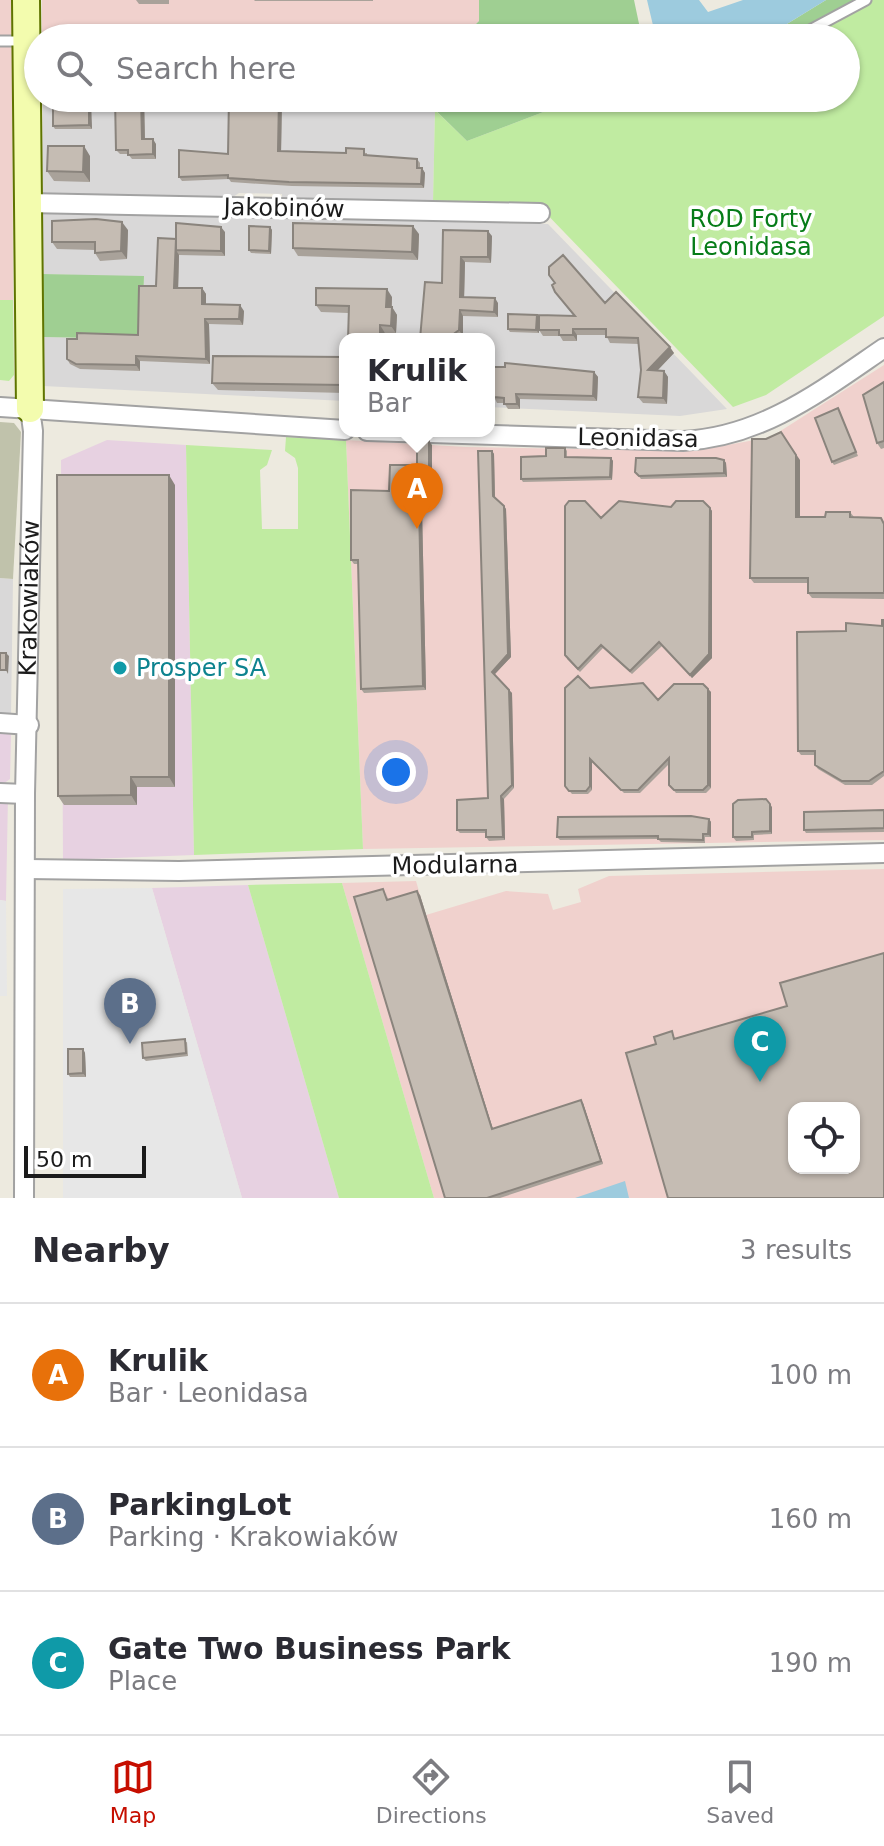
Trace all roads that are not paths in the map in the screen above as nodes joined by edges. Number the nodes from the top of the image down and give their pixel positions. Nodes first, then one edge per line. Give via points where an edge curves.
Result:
1 (26, 0) edge
2 (866, 0) edge
3 (821, 24) edge
4 (13, 41) edge
5 (27, 203) junction
6 (540, 213) dead end
7 (884, 348) edge
8 (0, 407) edge
9 (30, 409) junction
10 (339, 430) edge
11 (495, 435) edge
12 (0, 723) edge
13 (29, 725) junction
14 (0, 793) edge
15 (25, 794) junction
16 (884, 853) edge
17 (27, 869) junction
18 (24, 1198) edge

1 - 4 street, Krakowiaków
2 - 3 lane
4 - 5 street, Krakowiaków
5 - 6 street, Jakobinów
5 - 9 street, Krakowiaków
7 - 11 street, Leonidasa via 785,413 714,438
8 - 9 street
9 - 10 street
9 - 13 street, Krakowiaków
12 - 13 street
13 - 15 street, Krakowiaków
14 - 15 street
15 - 17 street, Krakowiaków
16 - 17 street, Modularna via 179,871
17 - 18 street, Krakowiaków

